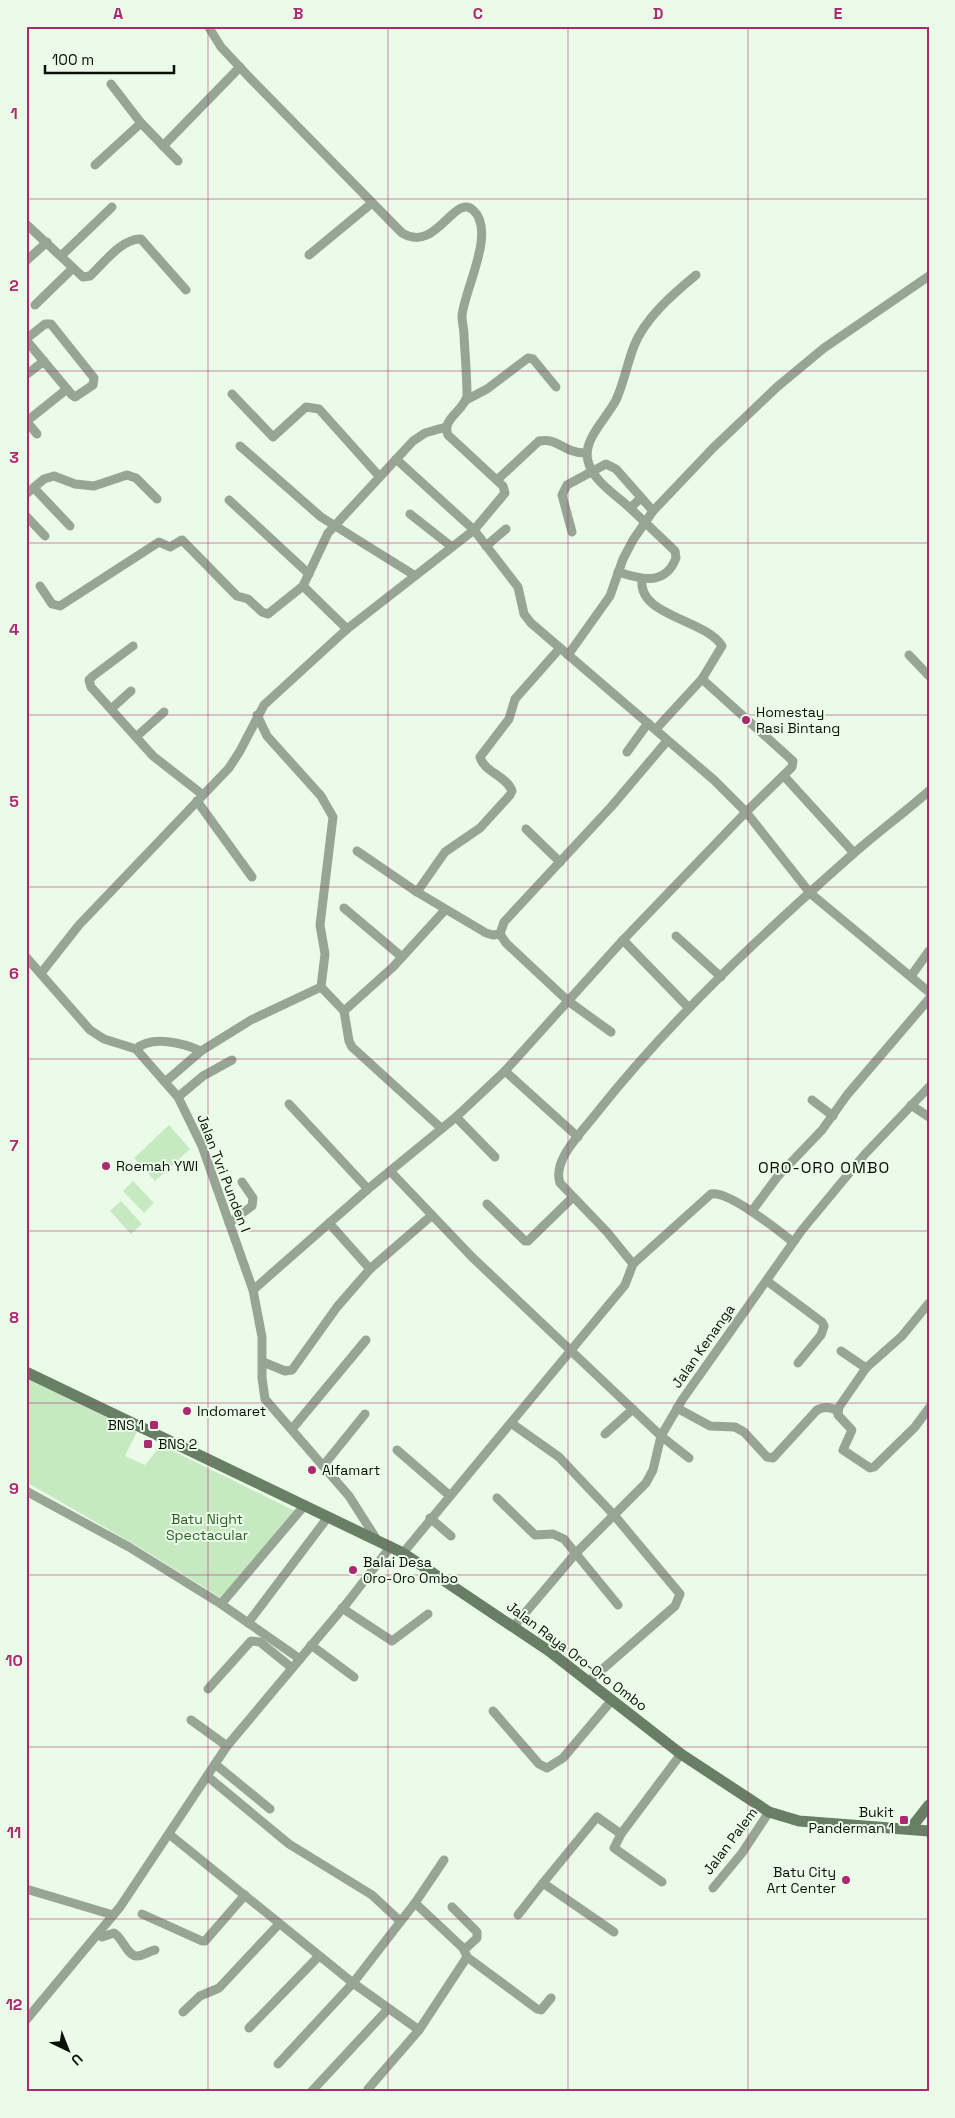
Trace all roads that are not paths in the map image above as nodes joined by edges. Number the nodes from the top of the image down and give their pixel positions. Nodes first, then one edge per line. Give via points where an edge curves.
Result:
1 (208, 26) edge
2 (240, 67) junction
3 (111, 84) dead end
4 (141, 123) junction
5 (163, 146) junction
6 (178, 161) dead end
7 (95, 165) dead end
8 (372, 203) junction
9 (112, 207) dead end
10 (26, 224) edge
11 (46, 242) junction
12 (309, 255) dead end
13 (61, 256) junction
14 (26, 261) edge
15 (73, 268) junction
16 (696, 275) dead end
17 (929, 276) edge
18 (186, 290) dead end
19 (35, 305) dead end
20 (26, 340) edge
21 (44, 361) junction
22 (26, 375) edge
23 (556, 386) dead end
24 (66, 389) junction
25 (232, 394) dead end
26 (466, 400) junction
27 (26, 421) edge
28 (446, 427) junction
29 (37, 434) dead end
30 (240, 446) dead end
31 (587, 453) junction
32 (396, 459) junction
33 (591, 472) junction
34 (380, 476) junction
35 (497, 480) junction
36 (34, 488) junction
37 (26, 494) edge
38 (641, 498) junction
39 (157, 499) dead end
40 (229, 500) dead end
41 (630, 508) junction
42 (654, 511) junction
43 (410, 514) dead end
44 (26, 516) edge
45 (645, 524) junction
46 (335, 525) junction
47 (70, 526) dead end
48 (506, 529) dead end
49 (474, 530) junction
50 (572, 532) dead end
51 (45, 536) dead end
52 (486, 546) junction
53 (452, 547) junction
54 (618, 572) junction
55 (309, 574) junction
56 (414, 575) junction
57 (642, 580) junction
58 (40, 586) dead end
59 (303, 586) junction
60 (347, 629) junction
61 (133, 646) dead end
62 (560, 648) junction
63 (568, 655) junction
64 (909, 656) dead end
65 (929, 676) edge
66 (702, 679) junction
67 (131, 691) dead end
68 (111, 709) junction
69 (164, 712) dead end
70 (257, 714) junction
71 (648, 723) junction
72 (656, 729) junction
73 (136, 737) junction
74 (667, 741) junction
75 (627, 752) dead end
76 (784, 776) junction
77 (929, 791) edge
78 (200, 798) junction
79 (746, 812) junction
80 (526, 829) dead end
81 (357, 851) dead end
82 (854, 853) junction
83 (560, 862) junction
84 (252, 877) dead end
85 (417, 892) junction
86 (810, 893) junction
87 (344, 908) dead end
88 (445, 910) junction
89 (500, 934) junction
90 (676, 936) dead end
91 (623, 940) junction
92 (929, 951) edge
93 (402, 957) junction
94 (27, 960) edge
95 (42, 972) junction
96 (911, 976) junction
97 (721, 977) junction
98 (321, 987) junction
99 (929, 992) edge
100 (929, 999) edge
101 (568, 1001) junction
102 (688, 1007) junction
103 (344, 1011) junction
104 (611, 1032) dead end
105 (136, 1049) junction
106 (201, 1051) junction
107 (232, 1060) dead end
108 (505, 1071) junction
109 (166, 1082) junction
110 (929, 1088) edge
111 (178, 1097) junction
112 (812, 1100) dead end
113 (289, 1104) dead end
114 (911, 1105) junction
115 (456, 1116) junction
116 (833, 1116) junction
117 (929, 1117) edge
118 (441, 1128) junction
119 (578, 1137) junction
120 (495, 1157) dead end
121 (390, 1171) junction
122 (242, 1182) dead end
123 (368, 1189) junction
124 (572, 1198) junction
125 (487, 1204) dead end
126 (752, 1211) junction
127 (431, 1216) junction
128 (229, 1223) junction
129 (329, 1223) junction
130 (794, 1242) junction
131 (633, 1264) junction
132 (370, 1269) junction
133 (766, 1281) junction
134 (253, 1290) junction
135 (929, 1303) edge
136 (366, 1340) dead end
137 (571, 1349) junction
138 (841, 1351) dead end
139 (263, 1362) junction
140 (798, 1363) dead end
141 (866, 1368) junction
142 (26, 1372) edge
143 (677, 1408) junction
144 (929, 1408) edge
145 (633, 1409) junction
146 (838, 1411) junction
147 (365, 1414) dead end
148 (511, 1423) junction
149 (292, 1429) junction
150 (605, 1434) dead end
151 (662, 1436) junction
152 (397, 1450) dead end
153 (689, 1458) dead end
154 (324, 1466) junction
155 (26, 1491) edge
156 (449, 1495) junction
157 (498, 1498) dead end
158 (304, 1506) junction
159 (361, 1512) junction
160 (614, 1515) junction
161 (328, 1517) junction
162 (430, 1518) junction
163 (350, 1527) junction
164 (451, 1536) dead end
165 (377, 1540) junction
166 (391, 1546) junction
167 (403, 1553) junction
168 (576, 1553) junction
169 (221, 1604) junction
170 (618, 1604) dead end
171 (342, 1608) junction
172 (428, 1614) dead end
173 (248, 1623) junction
174 (514, 1626) junction
175 (311, 1646) junction
176 (300, 1659) junction
177 (292, 1668) junction
178 (354, 1677) dead end
179 (589, 1681) junction
180 (208, 1689) dead end
181 (612, 1700) junction
182 (493, 1711) dead end
183 (191, 1720) dead end
184 (227, 1746) junction
185 (681, 1754) junction
186 (215, 1764) junction
187 (207, 1776) junction
188 (929, 1805) edge
189 (270, 1809) dead end
190 (769, 1812) junction
191 (911, 1828) junction
192 (927, 1828) edge
193 (168, 1834) junction
194 (621, 1834) junction
195 (444, 1860) dead end
196 (662, 1882) dead end
197 (543, 1883) junction
198 (713, 1888) dead end
199 (26, 1889) edge
200 (245, 1894) junction
201 (415, 1903) junction
202 (452, 1907) dead end
203 (142, 1914) dead end
204 (113, 1915) junction
205 (518, 1915) dead end
206 (400, 1921) junction
207 (279, 1924) junction
208 (614, 1932) dead end
209 (98, 1934) junction
210 (155, 1950) dead end
211 (466, 1954) junction
212 (319, 1956) junction
213 (353, 1983) junction
214 (551, 1998) dead end
215 (388, 2009) junction
216 (183, 2012) dead end
217 (26, 2020) edge
218 (249, 2028) dead end
219 (419, 2030) junction
220 (278, 2064) dead end
221 (368, 2089) dead end
222 (311, 2092) edge

1 - 2 street via 216,41
2 - 5 street
2 - 8 street
3 - 4 street
4 - 5 street
4 - 7 street
5 - 6 street
8 - 12 street
8 - 26 street via 396,228 414,238 430,234 464,206 477,215 482,232 480,248 462,318
9 - 13 street
10 - 11 street
11 - 13 street
11 - 14 street
13 - 15 street
15 - 18 street via 87,277 124,244 141,239
15 - 19 street
16 - 31 street via 674,293 634,345 616,400 588,445
17 - 42 street via 824,348 777,387
20 - 21 street
20 - 24 street via 48,323 71,346 95,381 75,397
21 - 22 street
21 - 24 street
23 - 26 street via 528,358 487,389
24 - 27 street
25 - 34 street via 273,437 306,407 319,409
26 - 28 street
27 - 29 street
28 - 32 street via 419,437
28 - 35 street via 448,434
30 - 46 street via 301,501
31 - 33 street
31 - 35 street via 569,452 554,442 539,441
32 - 34 street
32 - 49 street
33 - 38 street via 606,464 611,465
33 - 41 street
33 - 50 street via 563,490
34 - 46 street
35 - 49 street via 503,486 504,496
36 - 37 street
36 - 39 street via 44,479 54,476 75,484 94,486 127,475 136,478
36 - 47 street
38 - 41 street
38 - 42 street
40 - 55 street
41 - 45 street
42 - 45 street
43 - 53 street
44 - 51 street
45 - 54 street via 627,550
45 - 57 street via 675,552 676,558 660,576
46 - 55 street via 323,540
46 - 56 street
48 - 52 street
49 - 52 street
49 - 53 street
52 - 62 street via 518,586 526,619
53 - 56 street
54 - 57 street
54 - 63 street via 610,596
55 - 59 street
56 - 60 street
57 - 66 street via 642,592 649,603 693,625 721,644
58 - 59 street via 52,604 58,607 159,542 170,547 182,540 237,596 248,599 265,614 272,612
59 - 60 street
60 - 70 street
61 - 68 street via 90,680 91,687
62 - 63 street
62 - 85 street via 515,699 509,719 480,757 512,792 480,828 445,852
63 - 71 street
64 - 65 street
66 - 72 street
66 - 76 street via 793,761
67 - 68 street
68 - 73 street
69 - 73 street
70 - 78 street via 229,768
70 - 98 street via 267,736 321,796 333,817 320,925 325,959
71 - 72 street
71 - 75 street
72 - 74 street
73 - 78 street
74 - 79 street
74 - 83 street
76 - 79 street
76 - 82 street
77 - 82 street
78 - 84 street
78 - 95 street via 79,926
79 - 86 street
79 - 91 street
80 - 83 street
81 - 85 street
82 - 86 street
83 - 89 street via 504,922
85 - 88 street
86 - 96 street
86 - 97 street
87 - 93 street
88 - 89 street via 486,933
88 - 93 street
89 - 101 street
90 - 97 street
91 - 101 street
91 - 102 street
92 - 96 street
93 - 103 street
94 - 95 street
95 - 105 street via 90,1030 104,1039
96 - 99 street
97 - 102 street
98 - 103 street
98 - 106 street via 251,1020
100 - 116 street
101 - 104 street
101 - 108 street
102 - 119 street
103 - 118 street via 348,1041 352,1047
105 - 106 street via 146,1042 164,1042 186,1044
105 - 109 street, Jalan Tvri Punden I
106 - 109 street
107 - 111 street via 203,1076
108 - 115 street
108 - 119 street
109 - 111 street, Jalan Tvri Punden I
110 - 114 street, Jalan Kenanga
111 - 128 street, Jalan Tvri Punden I via 202,1146
112 - 116 street
113 - 123 street
114 - 117 street
114 - 130 street, Jalan Kenanga via 865,1154
115 - 118 street
115 - 120 street
116 - 126 street via 778,1176
118 - 121 street
119 - 124 street via 558,1174 560,1183
121 - 123 street
121 - 127 street
122 - 128 street via 253,1198 252,1206
123 - 129 street
124 - 125 street via 528,1242
124 - 131 street via 607,1232
126 - 130 street
126 - 131 street via 719,1194 711,1194
127 - 132 street
127 - 137 street
128 - 134 street, Jalan Tvri Punden I
129 - 132 street
129 - 134 street
130 - 133 street, Jalan Kenanga
131 - 137 street via 625,1285
132 - 139 street via 337,1307 292,1370 285,1371
133 - 140 street via 824,1326 821,1335
133 - 143 street, Jalan Kenanga
134 - 139 street, Jalan Tvri Punden I
135 - 141 street via 902,1336
136 - 149 street
137 - 145 street
137 - 148 street
138 - 141 street
139 - 149 street, Jalan Tvri Punden I via 265,1399
141 - 146 street
142 - 158 main road, Jalan Raya Oro-Oro Ombo
143 - 146 street via 710,1426 735,1427 744,1432 767,1457 773,1458 817,1410 832,1408
143 - 151 street, Jalan Kenanga
144 - 146 street via 915,1427 870,1468 842,1450 852,1430
145 - 150 street
145 - 151 street
147 - 154 street
148 - 156 street
148 - 160 street via 552,1452
149 - 154 street, Jalan Tvri Punden I
151 - 153 street
151 - 160 street, Jalan Kenanga via 646,1483
152 - 156 street
154 - 159 street, Jalan Tvri Punden I
155 - 169 street via 129,1547
156 - 162 street
157 - 168 street via 535,1535 558,1536
158 - 161 main road, Jalan Raya Oro-Oro Ombo
158 - 169 street
159 - 163 street
159 - 165 street, Jalan Tvri Punden I
160 - 168 street, Jalan Kenanga
160 - 179 street via 677,1589 680,1598 675,1606
161 - 163 main road, Jalan Raya Oro-Oro Ombo
161 - 173 street
162 - 164 street
162 - 167 street
163 - 165 main road, Jalan Raya Oro-Oro Ombo
165 - 166 main road, Jalan Raya Oro-Oro Ombo
166 - 167 main road, Jalan Raya Oro-Oro Ombo
166 - 171 street
167 - 174 main road, Jalan Raya Oro-Oro Ombo
168 - 170 street
168 - 174 street, Jalan Kenanga
169 - 173 street
171 - 172 street via 392,1641
171 - 175 street
173 - 176 street
174 - 179 main road, Jalan Raya Oro-Oro Ombo
175 - 176 street
175 - 178 street
176 - 177 street
177 - 180 street via 260,1642 251,1641
177 - 184 street
179 - 181 main road, Jalan Raya Oro-Oro Ombo
181 - 182 street via 563,1758 547,1768 539,1764
181 - 185 main road, Jalan Raya Oro-Oro Ombo
183 - 184 street
184 - 186 street
185 - 190 main road, Jalan Raya Oro-Oro Ombo
185 - 194 street
186 - 187 street
186 - 189 street
187 - 193 street
187 - 206 street via 289,1844 372,1895
188 - 191 main road
190 - 191 main road, Jalan Raya Oro-Oro Ombo via 799,1821
190 - 198 street, Jalan Palem
191 - 192 main road, Jalan Raya Oro-Oro Ombo
193 - 200 street
193 - 204 street
194 - 196 street via 614,1849
194 - 197 street via 597,1816
195 - 201 street
197 - 205 street
197 - 208 street
199 - 204 street
200 - 203 street via 202,1942
200 - 207 street
201 - 206 street
201 - 211 street
202 - 211 street via 477,1932 475,1942
204 - 209 street
206 - 213 street
207 - 212 street
207 - 216 street via 220,1988 200,1996
209 - 210 street via 114,1933 119,1936 132,1955
209 - 217 street
211 - 214 street via 536,2009 541,2010
211 - 219 street
212 - 213 street
212 - 218 street
213 - 215 street
213 - 220 street
215 - 219 street
215 - 222 street
219 - 221 street

